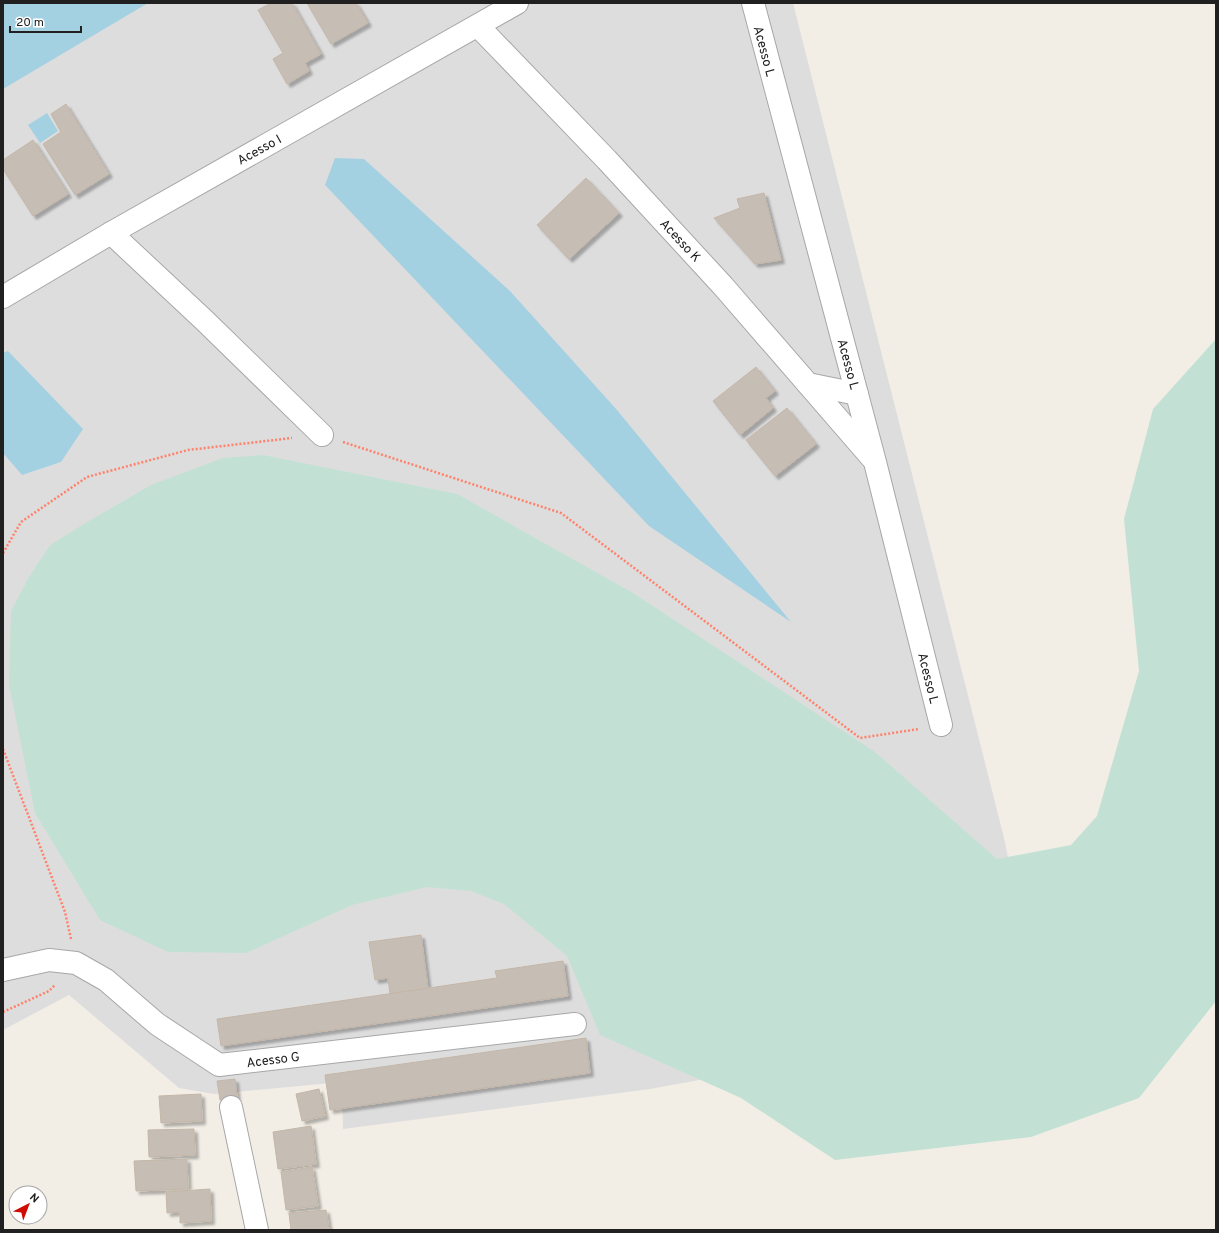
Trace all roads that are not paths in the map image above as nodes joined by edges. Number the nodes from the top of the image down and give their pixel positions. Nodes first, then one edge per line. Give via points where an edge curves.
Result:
1 (517, 3) edge
2 (752, 3) edge
3 (478, 26) junction
4 (111, 233) junction
5 (3, 297) edge
6 (808, 384) junction
7 (857, 394) junction
8 (322, 435) road end
9 (875, 462) junction
10 (941, 725) road end
11 (3, 970) edge
12 (575, 1024) dead end
13 (231, 1107) dead end
14 (258, 1230) edge

1 - 3 street, Acesso I
2 - 7 street, Acesso L
3 - 4 street, Acesso I
3 - 6 street, Acesso K via 617,171 723,286
4 - 5 street, Acesso I
4 - 8 street
6 - 7 street
6 - 9 street, Acesso K
7 - 9 street, Acesso L
9 - 10 street, Acesso L
11 - 12 street, Acesso G via 49,960 76,963 106,980 157,1024 219,1065
13 - 14 street

